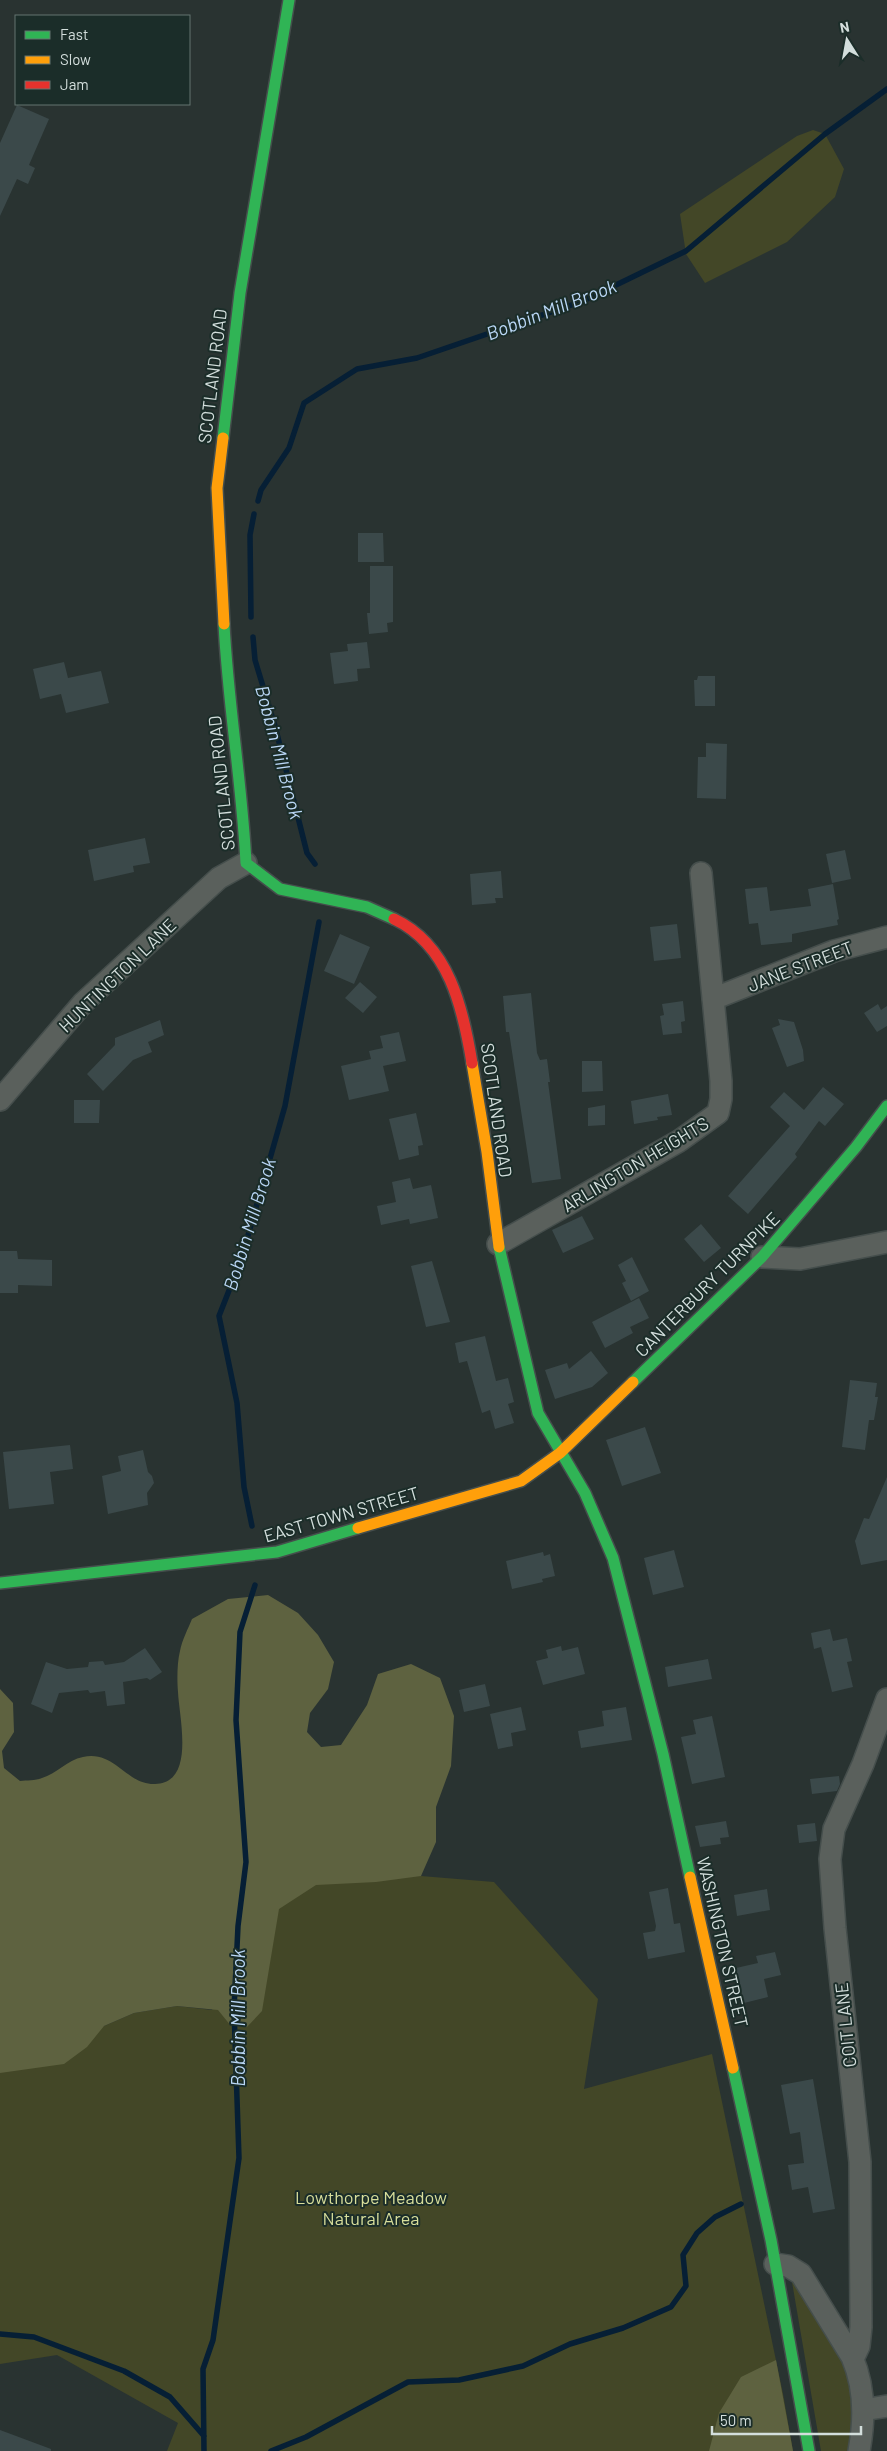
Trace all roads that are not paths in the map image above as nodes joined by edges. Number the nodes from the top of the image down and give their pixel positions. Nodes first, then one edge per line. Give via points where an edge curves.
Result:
1 (288, 0) edge
2 (246, 863) junction
3 (701, 873) dead end
4 (887, 937) edge
5 (714, 999) junction
6 (0, 1100) edge
7 (887, 1106) edge
8 (887, 1242) edge
9 (498, 1244) junction
10 (762, 1257) junction
11 (560, 1453) junction
12 (0, 1583) edge
13 (887, 1699) edge
14 (776, 2264) junction
15 (853, 2359) junction
16 (887, 2406) edge
17 (864, 2410) junction
18 (809, 2451) edge
19 (859, 2451) edge

1 - 2 street, SCOTLAND ROAD via 240,293 217,488 226,671 243,805
2 - 6 street, HUNTINGTON LANE via 219,878 83,1003
2 - 9 street, SCOTLAND ROAD via 280,889 366,907 406,925 442,960 468,1036
3 - 5 street, ARLINGTON HEIGHTS
4 - 5 street, JANE STREET via 834,951
5 - 9 street, ARLINGTON HEIGHTS via 721,1081 721,1099 716,1115 679,1141
7 - 10 street, CANTERBURY TURNPIKE
8 - 10 street via 800,1259
9 - 11 street, SCOTLAND ROAD via 538,1413
10 - 11 street, CANTERBURY TURNPIKE
11 - 12 street, EAST TOWN STREET via 521,1481 277,1552
11 - 14 street, WASHINGTON STREET via 585,1493 613,1558 663,1754
13 - 15 street, COIT LANE via 834,1829 830,1859 860,2170 861,2327 859,2346
14 - 15 street via 788,2266 801,2274
14 - 18 street, WASHINGTON STREET
15 - 17 street
16 - 17 street
17 - 19 street

